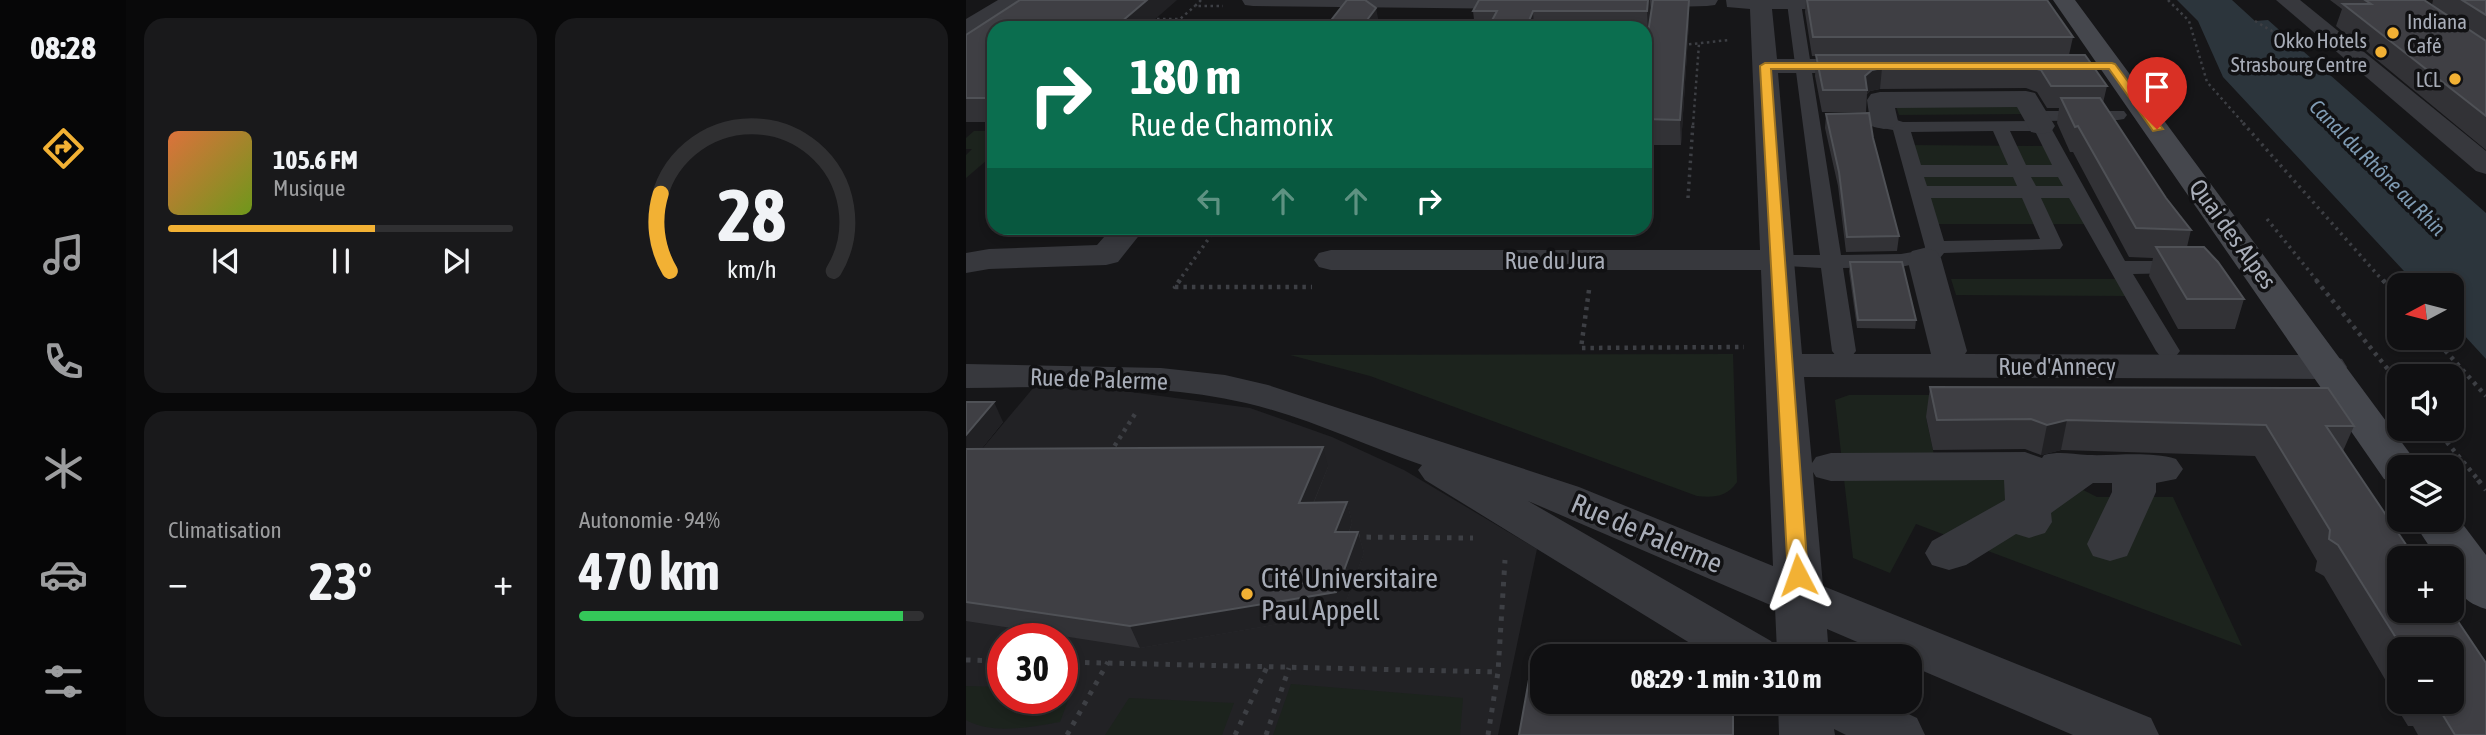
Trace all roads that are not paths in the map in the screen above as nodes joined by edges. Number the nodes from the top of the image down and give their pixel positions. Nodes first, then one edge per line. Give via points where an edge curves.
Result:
1 (1013, 0) edge
2 (1254, 0) edge
3 (2064, 0) edge
4 (2287, 0) edge
5 (1323, 2) junction
6 (1742, 2) edge
7 (1544, 3) edge
8 (1571, 3) edge
9 (1874, 3) edge
10 (1306, 21) edge
11 (966, 29) edge
12 (1765, 66) junction
13 (1804, 66) junction
14 (1897, 66) edge
15 (2118, 115) dead end
16 (1848, 120) edge
17 (2038, 121) junction
18 (1893, 124) junction
19 (1999, 126) junction
20 (2486, 165) edge
21 (1913, 171) junction
22 (2020, 171) junction
23 (2064, 171) junction
24 (1919, 192) junction
25 (2029, 192) junction
26 (2075, 192) junction
27 (1123, 235) edge
28 (1930, 252) junction
29 (1331, 260) dead end
30 (1778, 260) junction
31 (1832, 260) junction
32 (966, 263) edge
33 (2200, 267) edge
34 (2120, 268) junction
35 (1844, 351) dead end
36 (1948, 351) dead end
37 (2168, 351) dead end
38 (1785, 365) junction
39 (2329, 367) junction
40 (966, 376) edge
41 (1391, 439) junction
42 (2389, 455) edge
43 (1831, 467) dead end
44 (2027, 498) junction
45 (2444, 532) edge
46 (2110, 544) dead end
47 (1949, 553) dead end
48 (2486, 592) edge
49 (1800, 598) junction
50 (1733, 644) edge
51 (1802, 644) edge
52 (1806, 714) edge
53 (1856, 714) edge
54 (1807, 735) edge
55 (1897, 735) edge
56 (2131, 735) edge

1 - 11 street
2 - 5 street
3 - 39 main road, Quai des Alpes via 2098,66
4 - 20 street
5 - 7 street
5 - 10 street
6 - 8 street
6 - 9 street
6 - 12 street
6 - 13 lane
12 - 13 street
12 - 30 street
13 - 14 street
13 - 31 lane via 1818,120
15 - 17 lane
16 - 18 lane
17 - 18 street via 2026,99 1880,100
17 - 19 lane
17 - 23 lane
18 - 19 lane
18 - 21 lane
19 - 22 lane
21 - 22 lane
21 - 24 lane
22 - 23 lane
22 - 25 lane
23 - 26 lane
24 - 25 lane
24 - 28 lane
25 - 26 lane
25 - 28 lane via 2053,245
26 - 34 lane
27 - 32 street via 1106,255
28 - 31 lane via 1896,261
28 - 36 street
29 - 30 street, Rue du Jura
30 - 31 lane
30 - 38 street
31 - 35 lane
33 - 34 lane
34 - 37 lane
38 - 39 street, Rue d'Annecy
38 - 49 street
39 - 42 main road, Quai des Alpes
40 - 41 street, Rue de Palerme via 1123,377 1226,387 1317,411
41 - 49 street, Rue de Palerme via 1563,498
41 - 50 street, Rue de Palerme
43 - 44 street
44 - 46 street via 2084,469 2147,469
44 - 47 street
45 - 48 main road
49 - 51 street
49 - 56 street, Rue de Palerme
52 - 54 street
53 - 55 street

